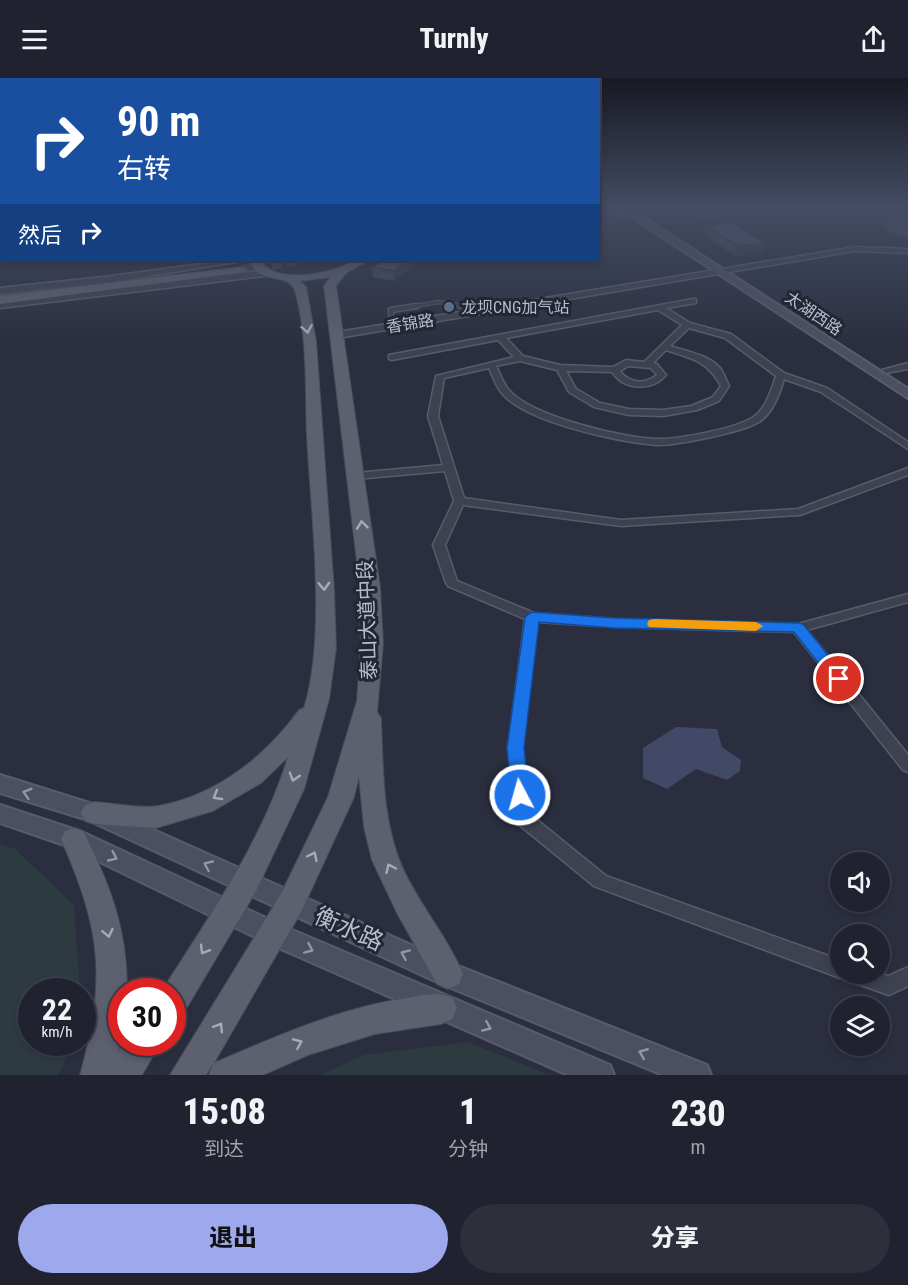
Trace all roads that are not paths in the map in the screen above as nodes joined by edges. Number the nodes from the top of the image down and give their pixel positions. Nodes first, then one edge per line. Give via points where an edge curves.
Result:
1 (699, 254) edge
2 (702, 254) edge
3 (827, 254) edge
4 (254, 261) edge
5 (361, 261) edge
6 (242, 265) edge
7 (727, 270) junction
8 (342, 272) junction
9 (279, 275) junction
10 (0, 293) edge
11 (0, 300) edge
12 (693, 301) dead end
13 (0, 305) edge
14 (660, 308) junction
15 (488, 310) junction
16 (687, 325) junction
17 (391, 326) junction
18 (338, 335) junction
19 (500, 337) junction
20 (665, 347) junction
21 (392, 357) dead end
22 (520, 358) junction
23 (491, 364) junction
24 (648, 364) junction
25 (908, 366) edge
26 (560, 368) junction
27 (615, 370) junction
28 (886, 370) junction
29 (781, 375) junction
30 (908, 384) edge
31 (908, 394) edge
32 (908, 446) edge
33 (448, 468) junction
34 (908, 471) edge
35 (356, 476) junction
36 (459, 501) junction
37 (908, 598) edge
38 (532, 617) junction
39 (798, 628) junction
40 (318, 699) junction
41 (368, 701) junction
42 (908, 765) edge
43 (0, 784) edge
44 (94, 813) junction
45 (0, 814) edge
46 (74, 838) junction
47 (246, 882) junction
48 (291, 903) junction
49 (227, 911) junction
50 (274, 934) junction
51 (830, 965) edge
52 (448, 974) junction
53 (908, 976) edge
54 (186, 980) edge
55 (881, 984) edge
56 (441, 1008) junction
57 (135, 1056) edge
58 (96, 1075) edge
59 (122, 1075) edge
60 (186, 1075) edge
61 (225, 1075) edge
62 (600, 1075) edge
63 (697, 1075) edge

1 - 7 main road, 太湖西路
2 - 7 main road, 太湖西路
3 - 7 street, 香锦路
4 - 9 main road via 257,266
5 - 8 main road
6 - 10 main road
6 - 11 main road
7 - 15 street, 香锦路
7 - 28 main road, 太湖西路
7 - 31 main road, 太湖西路
8 - 9 main road via 313,277
8 - 18 main road, 泰山大道中段 via 330,286
9 - 13 street
9 -> 40 main road via 300,286 309,341 324,590 325,648
12 - 14 street
14 - 16 street
14 - 19 street
15 - 17 street, 香锦路
15 - 17 lane via 439,302 391,310
16 - 20 street
16 - 29 street via 728,336
17 - 18 street, 香锦路
18 - 35 main road, 泰山大道中段
19 - 21 street
19 - 22 street
20 - 24 street
20 - 26 street via 701,359 716,369 724,388 718,398 699,409 668,414 628,412 598,405 579,395 562,378
22 - 23 street
22 - 26 street
23 - 29 street via 505,392 534,412 594,432 658,442 711,435 756,420 773,399
23 - 33 street via 440,376 433,416
24 - 27 street via 626,363
24 - 27 street via 662,372 657,381 630,382 618,377
25 - 28 street
26 - 27 street
28 - 30 main road, 太湖西路
29 - 32 street via 824,390
33 - 35 street
33 - 36 street
34 - 36 street via 800,512 621,523
41 -> 35 main road, 泰山大道中段 via 370,587
36 - 38 street via 439,545 452,583
37 - 39 street
38 - 39 street
38 - 51 street via 516,748 523,818 600,880
39 - 42 street
40 -> 44 main road via 289,742 252,776 204,804 156,817
40 -> 47 main road via 291,789
48 -> 41 main road, 泰山大道中段 via 341,797
52 -> 41 main road via 409,908 386,859 375,804
44 -> 43 main road, 衡水路
47 -> 44 main road, 衡水路
45 - 46 main road, 衡水路
46 -> 49 main road, 衡水路
46 -> 58 main road via 101,902 113,957 110,1028
47 - 48 main road, 衡水路
47 - 49 main road
48 - 50 main road, 泰山大道中段
52 -> 48 main road, 衡水路
49 - 50 main road, 衡水路
49 -> 54 main road
50 -> 56 main road, 衡水路
60 -> 50 main road, 泰山大道中段 via 217,1031
63 -> 52 main road, 衡水路
53 - 55 street via 889,987
61 -> 56 main road via 305,1040 375,1018
56 -> 62 main road, 衡水路
57 - 59 main road

